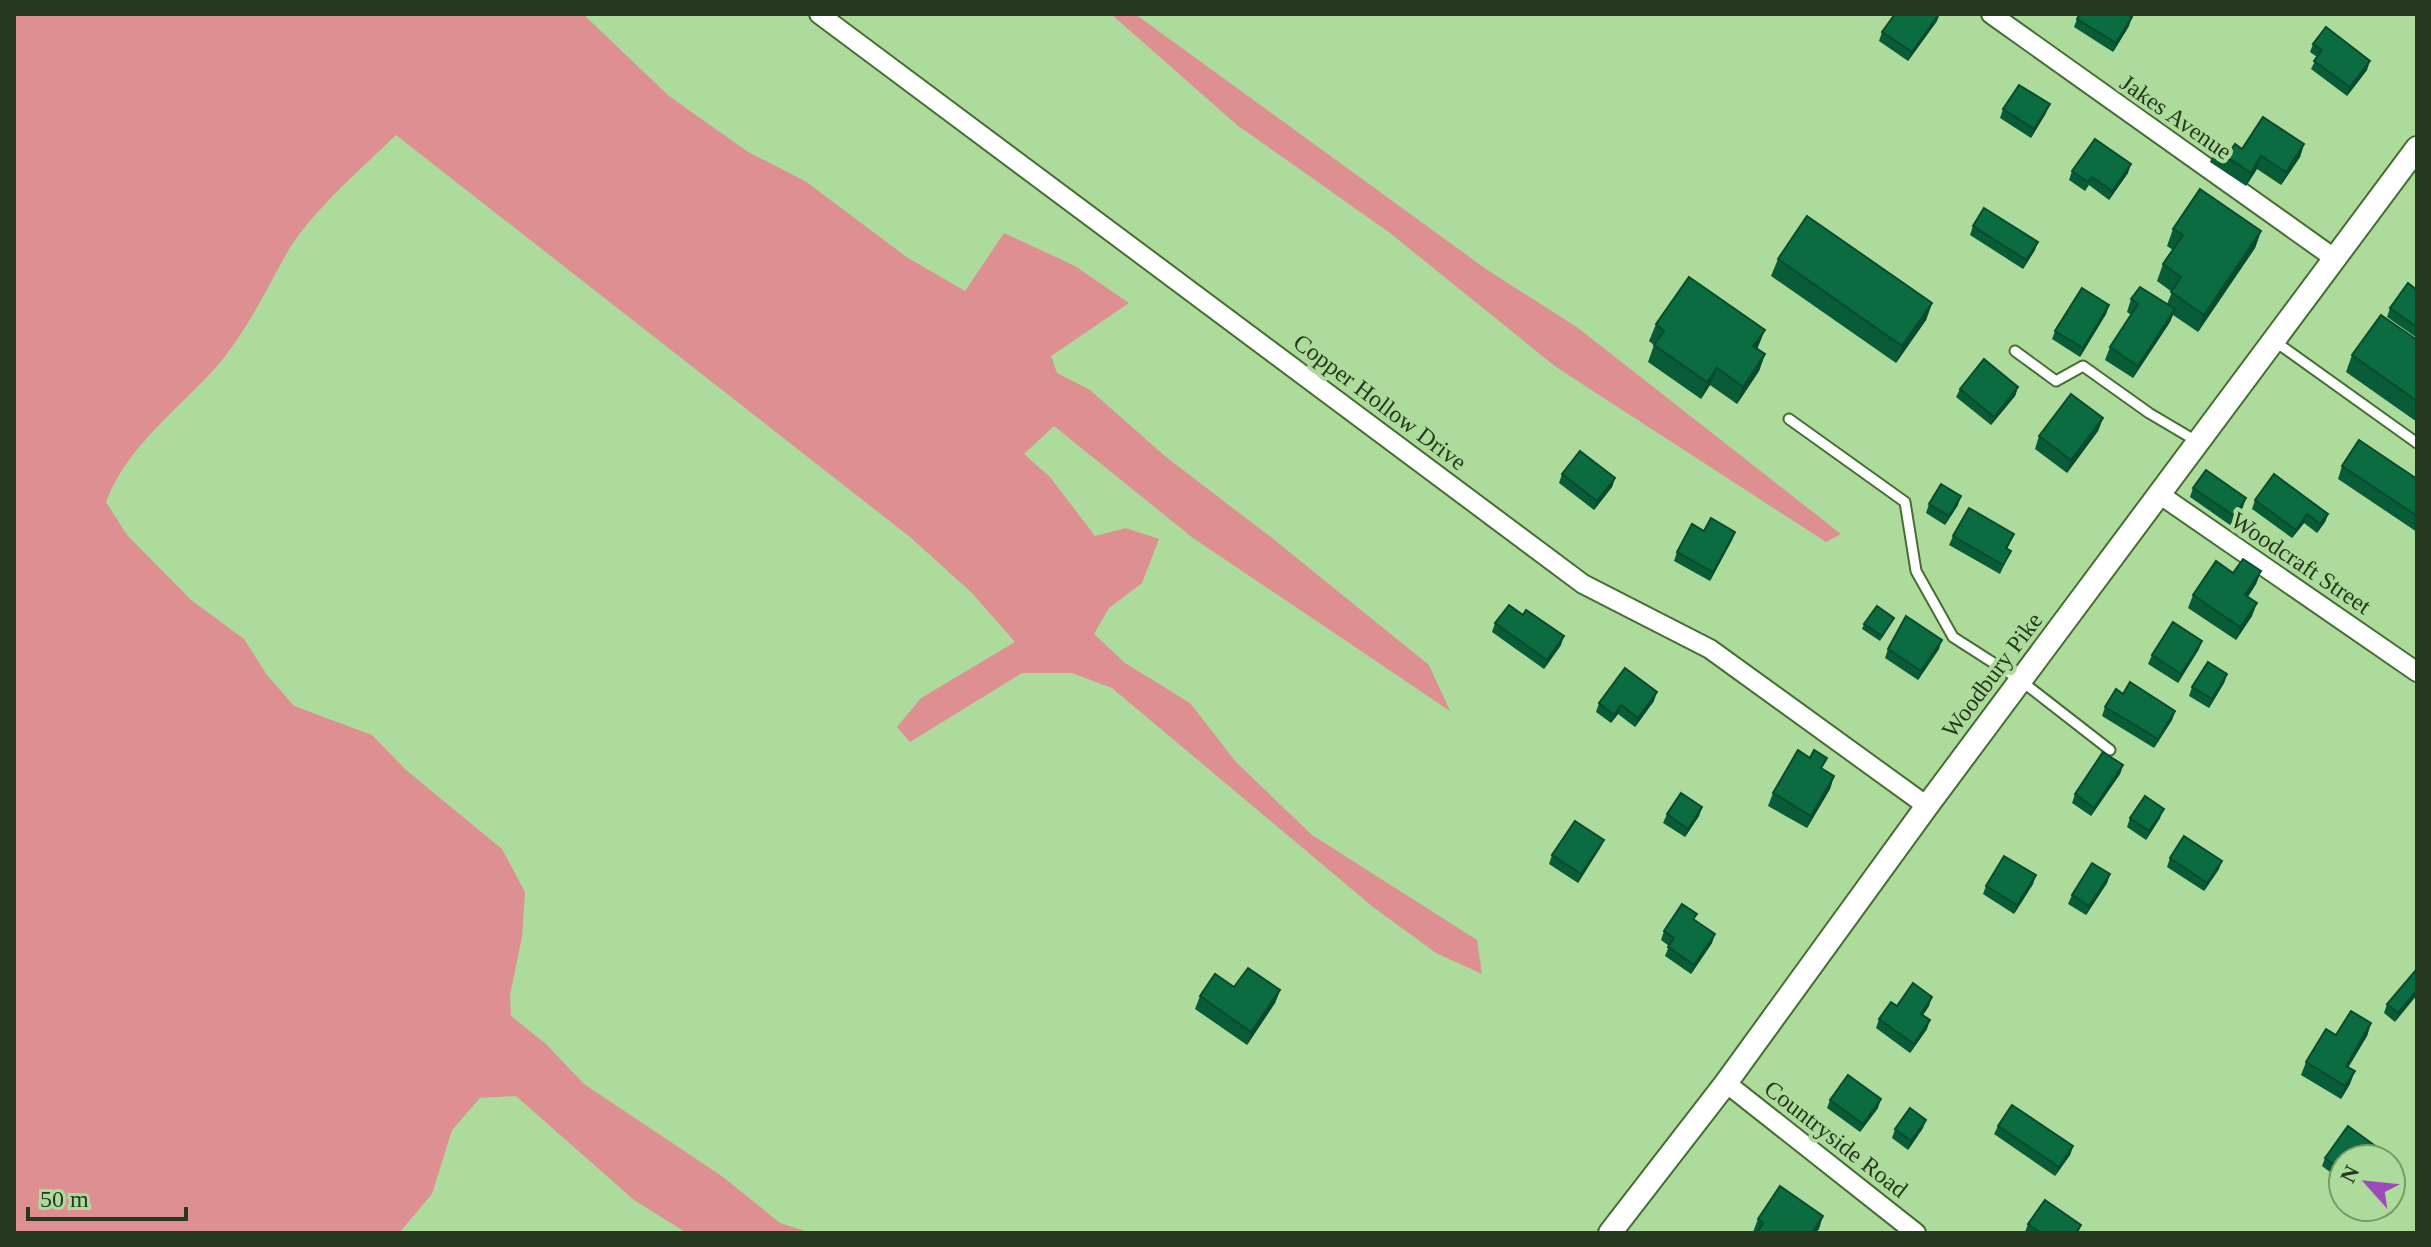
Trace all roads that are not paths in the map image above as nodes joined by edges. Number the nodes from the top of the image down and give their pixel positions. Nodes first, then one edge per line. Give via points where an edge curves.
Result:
1 (819, 14) edge
2 (1991, 14) edge
3 (2417, 148) edge
4 (2334, 258) junction
5 (2273, 340) junction
6 (2015, 351) dead end
7 (1789, 419) dead end
8 (2198, 442) junction
9 (2417, 443) edge
10 (2159, 494) junction
11 (2417, 672) edge
12 (2020, 680) junction
13 (2110, 750) dead end
14 (1927, 806) junction
15 (1726, 1083) junction
16 (1610, 1233) edge
17 (1916, 1233) edge

1 - 14 street, Copper Hollow Drive via 1583,584 1710,649
2 - 4 street, Jakes Avenue
3 - 4 street, Woodbury Pike
4 - 5 street, Woodbury Pike
5 - 8 street, Woodbury Pike
5 - 9 lane
6 - 8 lane via 2056,381 2083,366
7 - 12 lane via 1905,502 1916,571 1953,637
8 - 10 street, Woodbury Pike
10 - 11 street, Woodcraft Street
10 - 12 street, Woodbury Pike
12 - 13 lane
12 - 14 street, Woodbury Pike
14 - 15 street, Woodbury Pike
15 - 16 street, Woodbury Pike
15 - 17 street, Countryside Road

